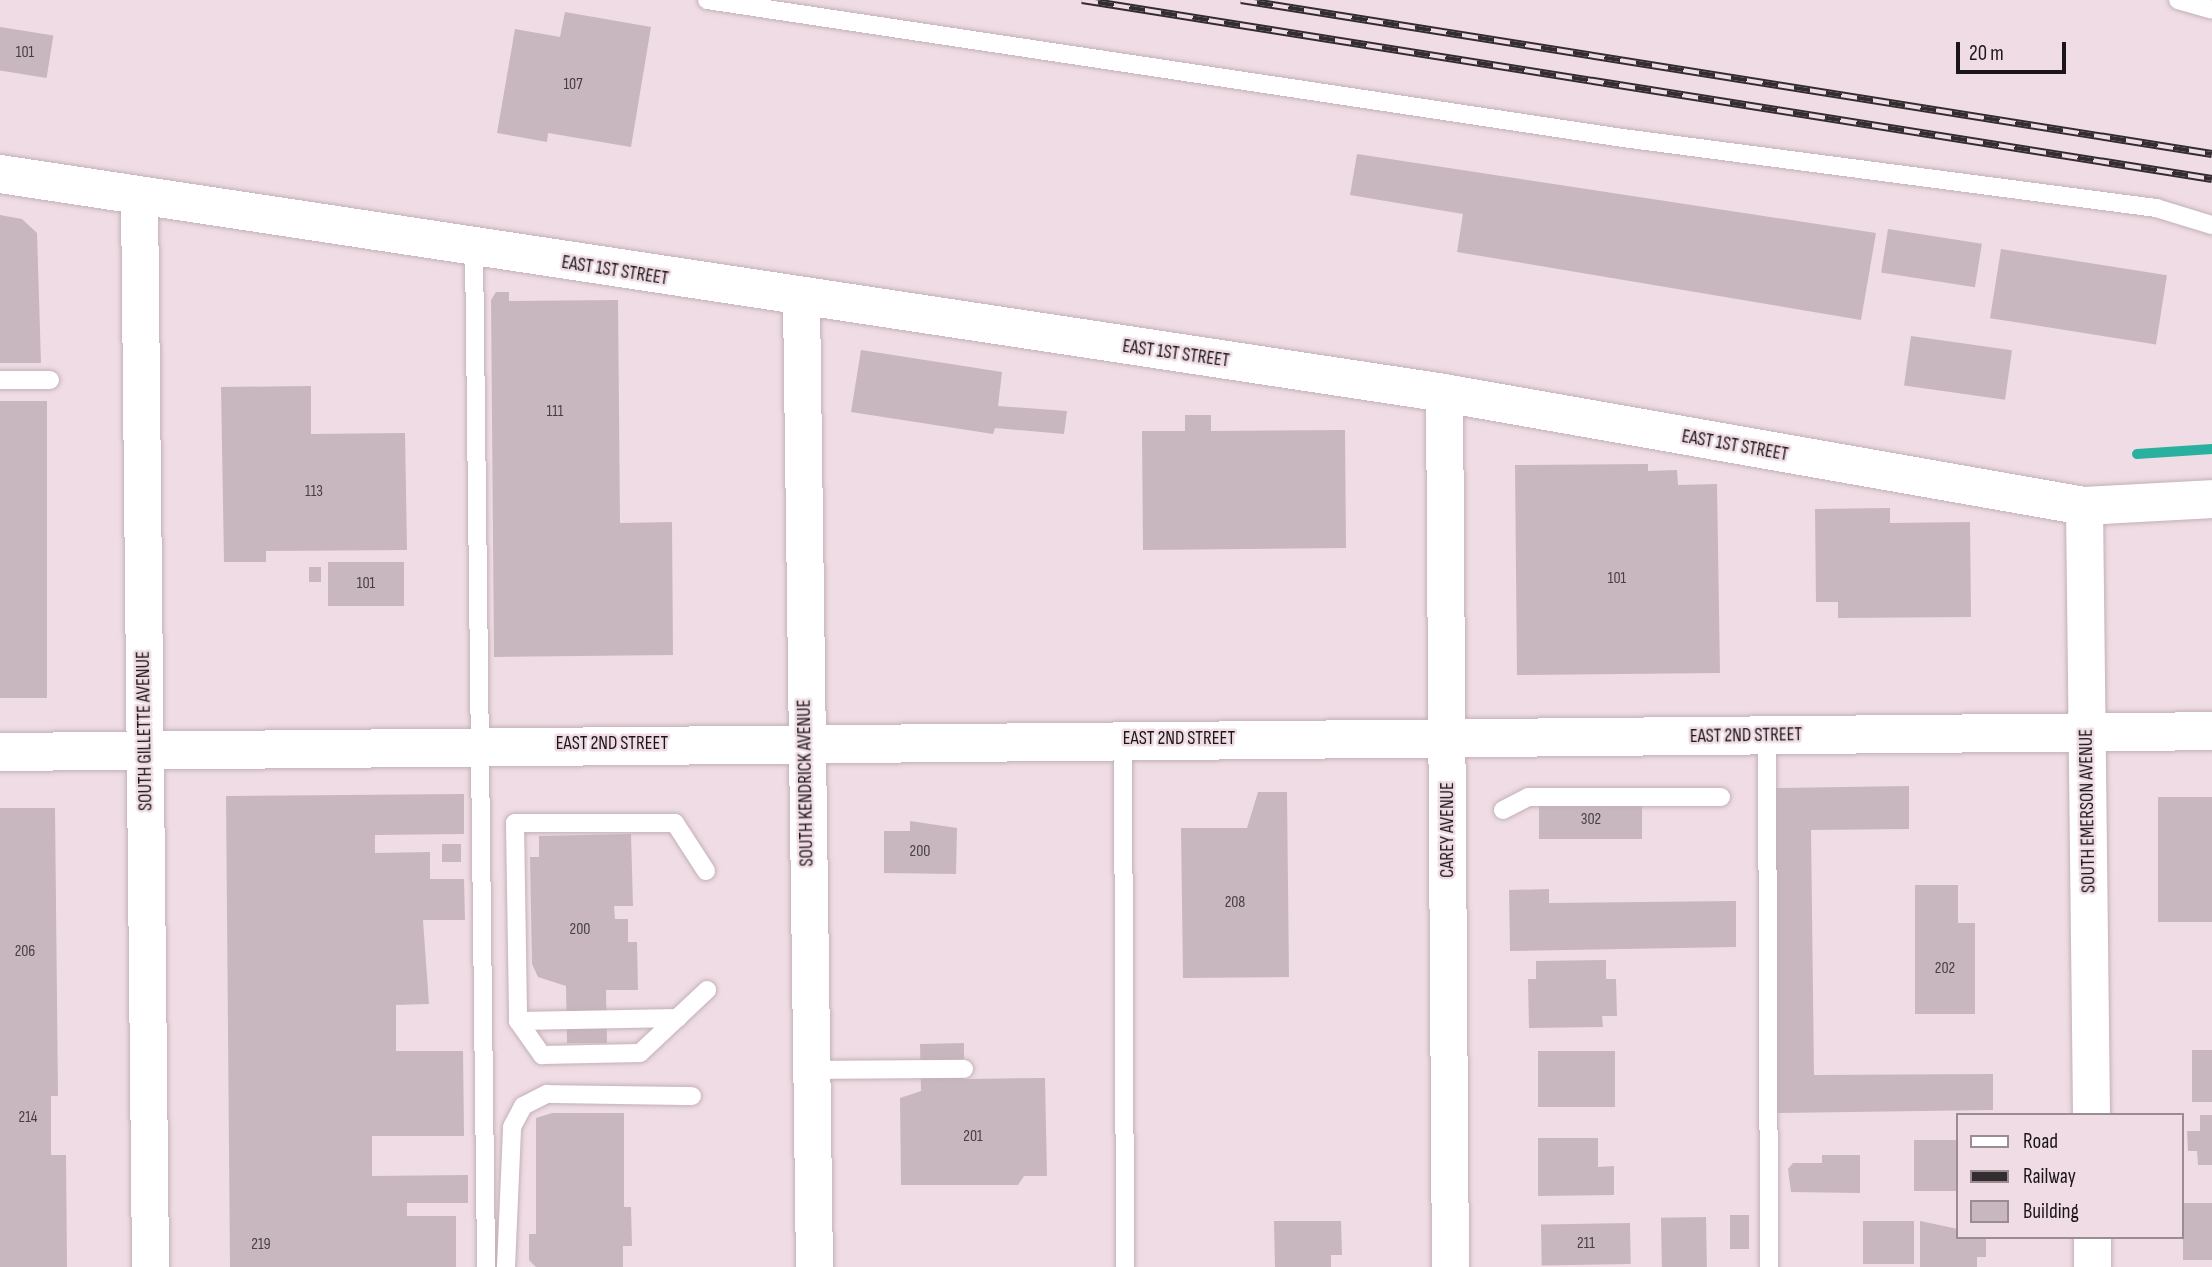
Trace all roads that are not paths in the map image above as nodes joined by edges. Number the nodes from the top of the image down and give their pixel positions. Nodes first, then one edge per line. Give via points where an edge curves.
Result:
1 (707, 0) edge
2 (2178, 0) edge
3 (2212, 10) edge
4 (0, 174) edge
5 (139, 195) junction
6 (2212, 225) edge
7 (474, 249) junction
8 (801, 300) junction
9 (0, 380) edge
10 (50, 380) dead end
11 (1444, 393) junction
12 (2212, 499) edge
13 (2084, 506) junction
14 (2212, 731) edge
15 (2087, 732) junction
16 (1767, 736) junction
17 (1447, 737) junction
18 (1123, 740) junction
19 (805, 743) junction
20 (479, 744) junction
21 (145, 749) junction
22 (0, 752) edge
23 (1721, 797) dead end
24 (1503, 810) dead end
25 (706, 871) dead end
26 (707, 990) dead end
27 (678, 1018) junction
28 (518, 1021) junction
29 (964, 1069) dead end
30 (811, 1070) junction
31 (692, 1096) dead end
32 (2091, 1113) edge
33 (2092, 1239) edge
34 (150, 1267) edge
35 (486, 1267) edge
36 (506, 1267) edge
37 (814, 1267) edge
38 (1125, 1267) edge
39 (1450, 1267) edge
40 (1769, 1267) edge
41 (2092, 1267) edge

1 - 6 lane via 1623,138 2156,208
2 - 3 lane
4 - 5 street, EAST 1ST STREET
5 - 7 street, EAST 1ST STREET
5 - 21 street, SOUTH GILLETTE AVENUE
7 - 8 street, EAST 1ST STREET
7 - 20 lane
8 - 11 street, EAST 1ST STREET
8 - 19 street, SOUTH KENDRICK AVENUE
9 - 10 lane
11 - 13 street, EAST 1ST STREET
11 - 17 street, CAREY AVENUE
12 - 13 street, EAST 1ST STREET
13 - 15 street, SOUTH EMERSON AVENUE
14 - 15 street, EAST 2ND STREET
15 - 16 street, EAST 2ND STREET
15 - 32 street, SOUTH EMERSON AVENUE
16 - 17 street, EAST 2ND STREET
16 - 40 lane
17 - 18 street, EAST 2ND STREET
17 - 39 street, CAREY AVENUE
18 - 19 street, EAST 2ND STREET
18 - 38 lane
19 - 20 street, EAST 2ND STREET
19 - 30 street, SOUTH KENDRICK AVENUE
20 - 21 street, EAST 2ND STREET
20 - 35 lane
21 - 22 street, EAST 2ND STREET
21 - 34 street, SOUTH GILLETTE AVENUE
23 - 24 lane via 1528,797
25 - 28 lane via 675,822 515,823
26 - 27 lane
27 - 28 lane
27 - 28 lane via 640,1053 554,1055 542,1055
29 - 30 lane
30 - 37 street, SOUTH KENDRICK AVENUE
31 - 36 lane via 547,1094 523,1106 512,1127
33 - 41 street

